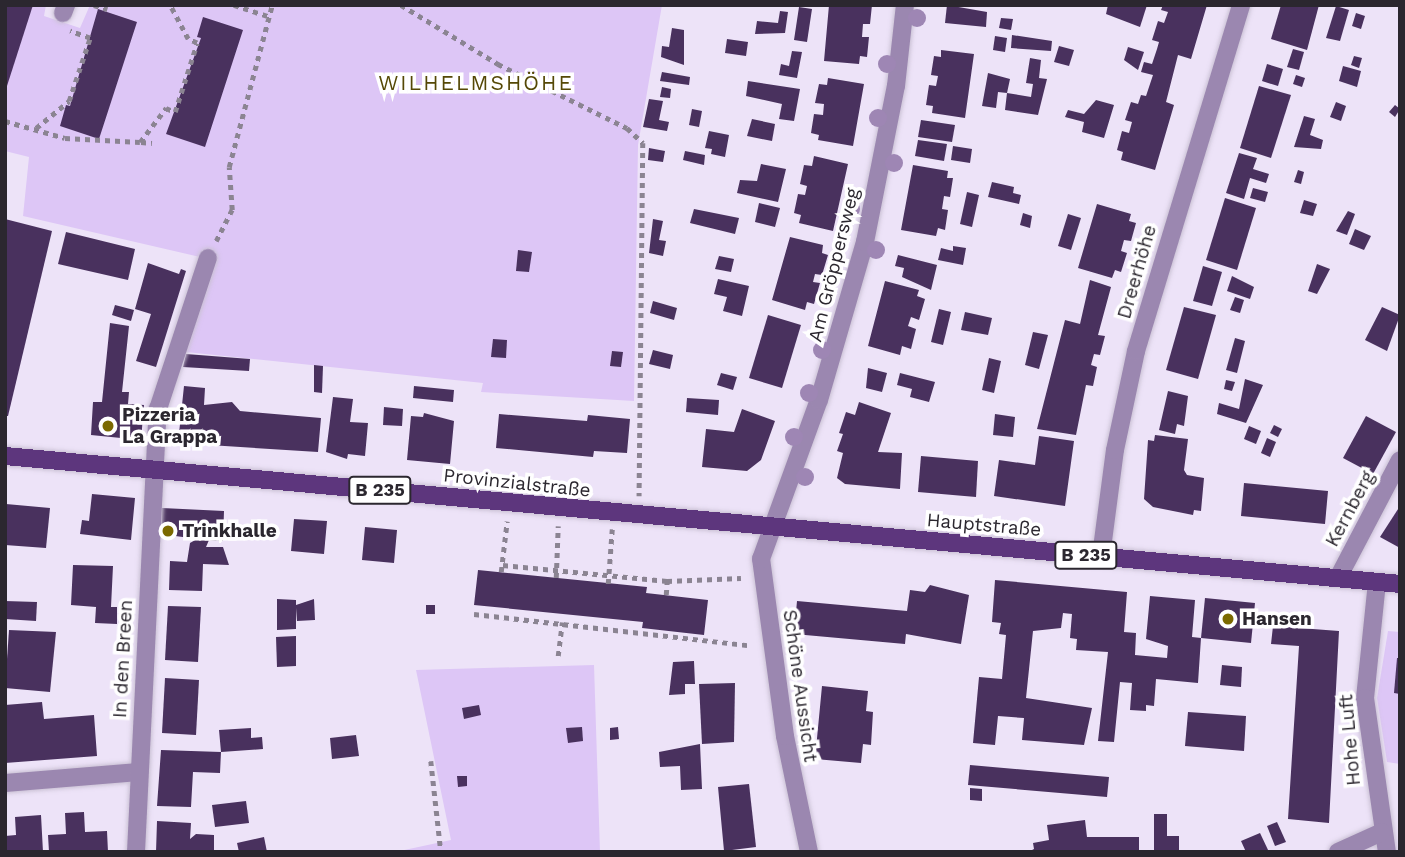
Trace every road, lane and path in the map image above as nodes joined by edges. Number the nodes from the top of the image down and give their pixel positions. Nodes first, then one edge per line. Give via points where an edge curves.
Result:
1 (94, 5) edge
2 (170, 5) edge
3 (233, 5) edge
4 (272, 5) edge
5 (401, 5) edge
6 (905, 5) edge
7 (1241, 5) edge
8 (64, 9) edge
9 (107, 9) dead end
10 (268, 16) junction
11 (5, 121) edge
12 (35, 128) junction
13 (140, 142) junction
14 (152, 144) dead end
15 (208, 258) joint
16 (5, 456) edge
17 (1400, 460) edge
18 (153, 468) junction
19 (508, 503) junction
20 (559, 508) junction
21 (610, 513) junction
22 (639, 515) junction
23 (772, 527) junction
24 (1101, 556) junction
25 (503, 565) junction
26 (556, 570) junction
27 (501, 572) dead end
28 (608, 575) junction
29 (556, 578) dead end
30 (741, 578) dead end
31 (1338, 578) junction
32 (667, 581) junction
33 (1377, 582) junction
34 (608, 583) dead end
35 (1400, 584) edge
36 (666, 595) dead end
37 (474, 614) dead end
38 (562, 622) junction
39 (747, 645) dead end
40 (558, 656) dead end
41 (431, 761) dead end
42 (139, 772) junction
43 (5, 783) edge
44 (1382, 832) junction
45 (136, 852) edge
46 (441, 852) edge
47 (808, 852) edge
48 (1338, 852) edge
49 (1387, 852) edge

1 - 9 path
2 - 13 path via 188,39 197,43 175,112 166,108
3 - 10 path
4 - 10 path
5 - 22 path via 498,64 626,128 643,143
6 - 23 street, Am Gröppersweg via 896,86 864,242 819,400
7 - 24 street, Dreerhöhe via 1136,351 1115,450
8 - 12 path via 66,30 90,38 69,102
10 - 15 path via 229,167 232,210
11 - 12 path
12 - 13 path via 100,143
13 - 14 path
15 - 18 street, In den Breen via 158,409
16 - 18 main road, Provinzialstraße / B 235
17 - 31 street, Kernberg
18 - 19 main road, Provinzialstraße / B 235
18 - 42 street, In den Breen
19 - 20 main road, Provinzialstraße / B 235
19 - 25 path
20 - 21 main road, Provinzialstraße / B 235
20 - 26 path
21 - 22 main road, Hauptstraße / B 235
21 - 28 path
22 - 23 main road, Hauptstraße / B 235
23 - 24 main road, Hauptstraße / B 235
23 - 47 street, Schöne Aussicht via 761,559 785,736
24 - 31 main road, Hauptstraße / B 235
25 - 26 path
25 - 27 path
26 - 28 path
26 - 29 path
28 - 32 path
28 - 34 path
30 - 32 path
31 - 33 main road, Hauptstraße / B 235
32 - 36 path
33 - 35 main road, Hauptstraße / B 235
33 - 44 street, Hohe Luft via 1365,698
37 - 38 path
38 - 39 path via 652,631 651,637
38 - 40 path
41 - 46 path
42 - 43 street
42 - 45 street, In den Breen
44 - 48 street
44 - 49 street, Hohe Luft

